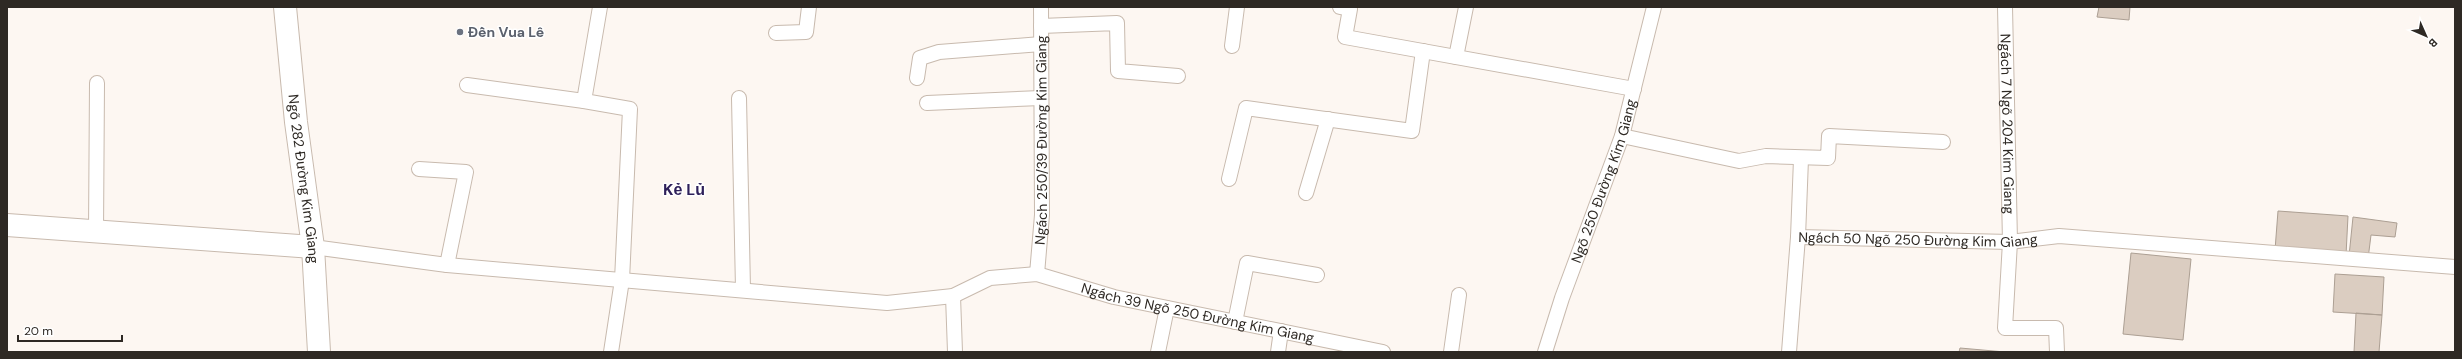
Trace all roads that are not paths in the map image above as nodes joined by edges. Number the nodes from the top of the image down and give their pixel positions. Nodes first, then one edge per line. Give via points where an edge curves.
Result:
1 (285, 7) edge
2 (600, 7) edge
3 (808, 7) edge
4 (1041, 7) edge
5 (1237, 7) edge
6 (1340, 7) edge
7 (1466, 7) edge
8 (1654, 7) edge
9 (2004, 7) edge
10 (1040, 26) junction
11 (776, 33) dead end
12 (1041, 44) junction
13 (1232, 46) dead end
14 (1423, 51) junction
15 (1456, 57) junction
16 (1178, 76) dead end
17 (917, 78) dead end
18 (97, 83) dead end
19 (467, 85) dead end
20 (1634, 89) junction
21 (740, 98) dead end
22 (1041, 98) junction
23 (584, 101) junction
24 (927, 103) dead end
25 (1328, 119) junction
26 (1622, 136) junction
27 (1943, 142) dead end
28 (1801, 159) junction
29 (419, 169) dead end
30 (1229, 179) dead end
31 (1306, 193) dead end
32 (7, 225) edge
33 (96, 232) junction
34 (1798, 237) junction
35 (2010, 242) junction
36 (312, 247) junction
37 (447, 265) junction
38 (2455, 267) edge
39 (1037, 274) junction
40 (1317, 275) dead end
41 (622, 280) junction
42 (743, 289) junction
43 (1459, 295) dead end
44 (953, 296) junction
45 (1167, 308) junction
46 (1235, 322) junction
47 (1281, 331) junction
48 (319, 352) edge
49 (611, 352) edge
50 (955, 352) edge
51 (1158, 352) edge
52 (1278, 352) edge
53 (1383, 352) edge
54 (1451, 352) edge
55 (1545, 352) edge
56 (1789, 352) edge
57 (2057, 352) edge

1 - 36 street, Ngõ 282 Đường Kim Giang
2 - 23 lane
3 - 11 lane via 806,32
4 - 10 lane, Ngách 250/39 Đường Kim Giang
5 - 13 lane
6 - 14 lane via 1350,9 1345,36
7 - 15 lane
8 - 20 lane, Ngõ 250 Đường Kim Giang
9 - 35 lane, Ngách 7 Ngõ 204 Kim Giang
10 - 12 lane, Ngách 250/39 Đường Kim Giang
10 - 16 lane via 1117,23 1118,71
12 - 17 lane via 939,52 920,58
12 - 22 lane, Ngách 250/39 Đường Kim Giang
14 - 15 lane
14 - 25 lane via 1412,131
15 - 20 lane
18 - 33 lane
19 - 23 lane
20 - 26 lane, Ngõ 250 Đường Kim Giang
21 - 42 lane
22 - 24 lane
22 - 39 lane, Ngách 250/39 Đường Kim Giang via 1042,215
23 - 41 lane via 630,109
25 - 30 lane via 1246,108
25 - 31 lane
26 - 28 lane via 1739,161 1766,156
26 - 55 lane, Ngõ 250 Đường Kim Giang via 1562,298
27 - 28 lane via 1829,136 1828,158
28 - 34 lane, Ngách 50 Ngõ 250 Đường Kim Giang
29 - 37 lane via 466,172
32 - 33 street
33 - 36 street
34 - 35 lane, Ngách 50 Ngõ 250 Đường Kim Giang
34 - 56 lane
35 - 38 lane, Ngách 50 Ngõ 250 Đường Kim Giang via 2059,236
35 - 57 lane, Ngách 7 Ngõ 204 Kim Giang via 2005,328 2056,328
36 - 37 lane
36 - 48 street, Ngõ 282 Đường Kim Giang
37 - 41 lane
39 - 44 lane via 990,278
39 - 45 lane, Ngách 39 Ngõ 250 Đường Kim Giang via 1114,297
40 - 46 lane via 1247,263
41 - 42 lane
41 - 49 lane
42 - 44 lane via 887,303
43 - 54 lane
44 - 50 lane
45 - 46 lane, Ngách 39 Ngõ 250 Đường Kim Giang
45 - 51 lane
46 - 47 lane, Ngách 39 Ngõ 250 Đường Kim Giang
47 - 52 lane
47 - 53 lane, Ngách 39 Ngõ 250 Đường Kim Giang

